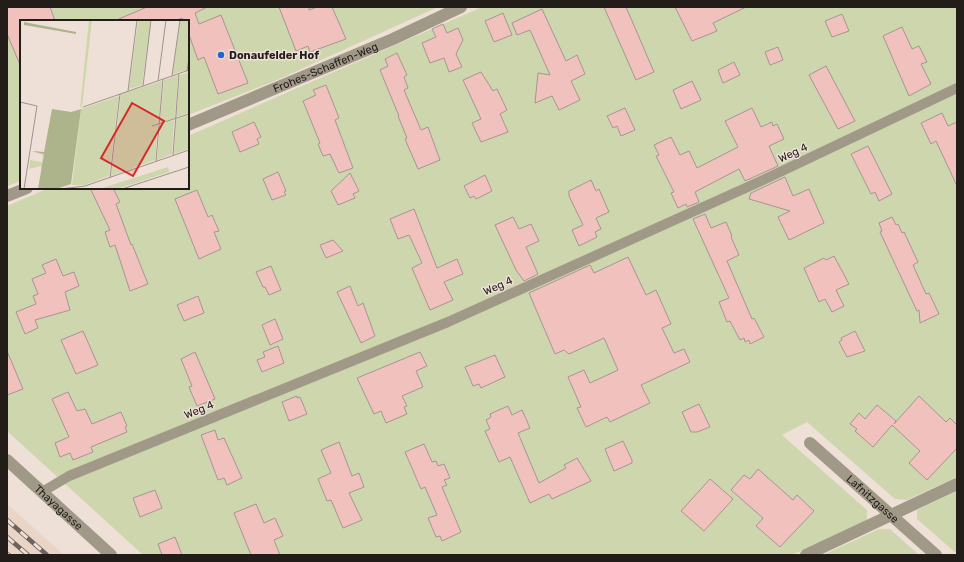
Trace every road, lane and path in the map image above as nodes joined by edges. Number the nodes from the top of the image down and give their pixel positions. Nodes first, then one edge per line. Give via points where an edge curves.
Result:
1 (461, 7) edge
2 (957, 88) edge
3 (189, 125) edge
4 (24, 189) edge
5 (7, 196) edge
6 (810, 443) dead end
7 (7, 460) edge
8 (957, 484) edge
9 (42, 492) junction
10 (892, 515) junction
11 (111, 555) edge
12 (806, 555) edge
13 (936, 555) edge

1 - 3 street, Frohes-Schaffen-Weg via 393,39
2 - 9 lane, Weg 4 via 761,181 448,322 69,476
4 - 5 street
6 - 10 street, Lafnitzgasse
7 - 9 street, Thayagasse
8 - 10 street
9 - 11 street, Thayagasse
10 - 12 street
10 - 13 street, Lafnitzgasse

